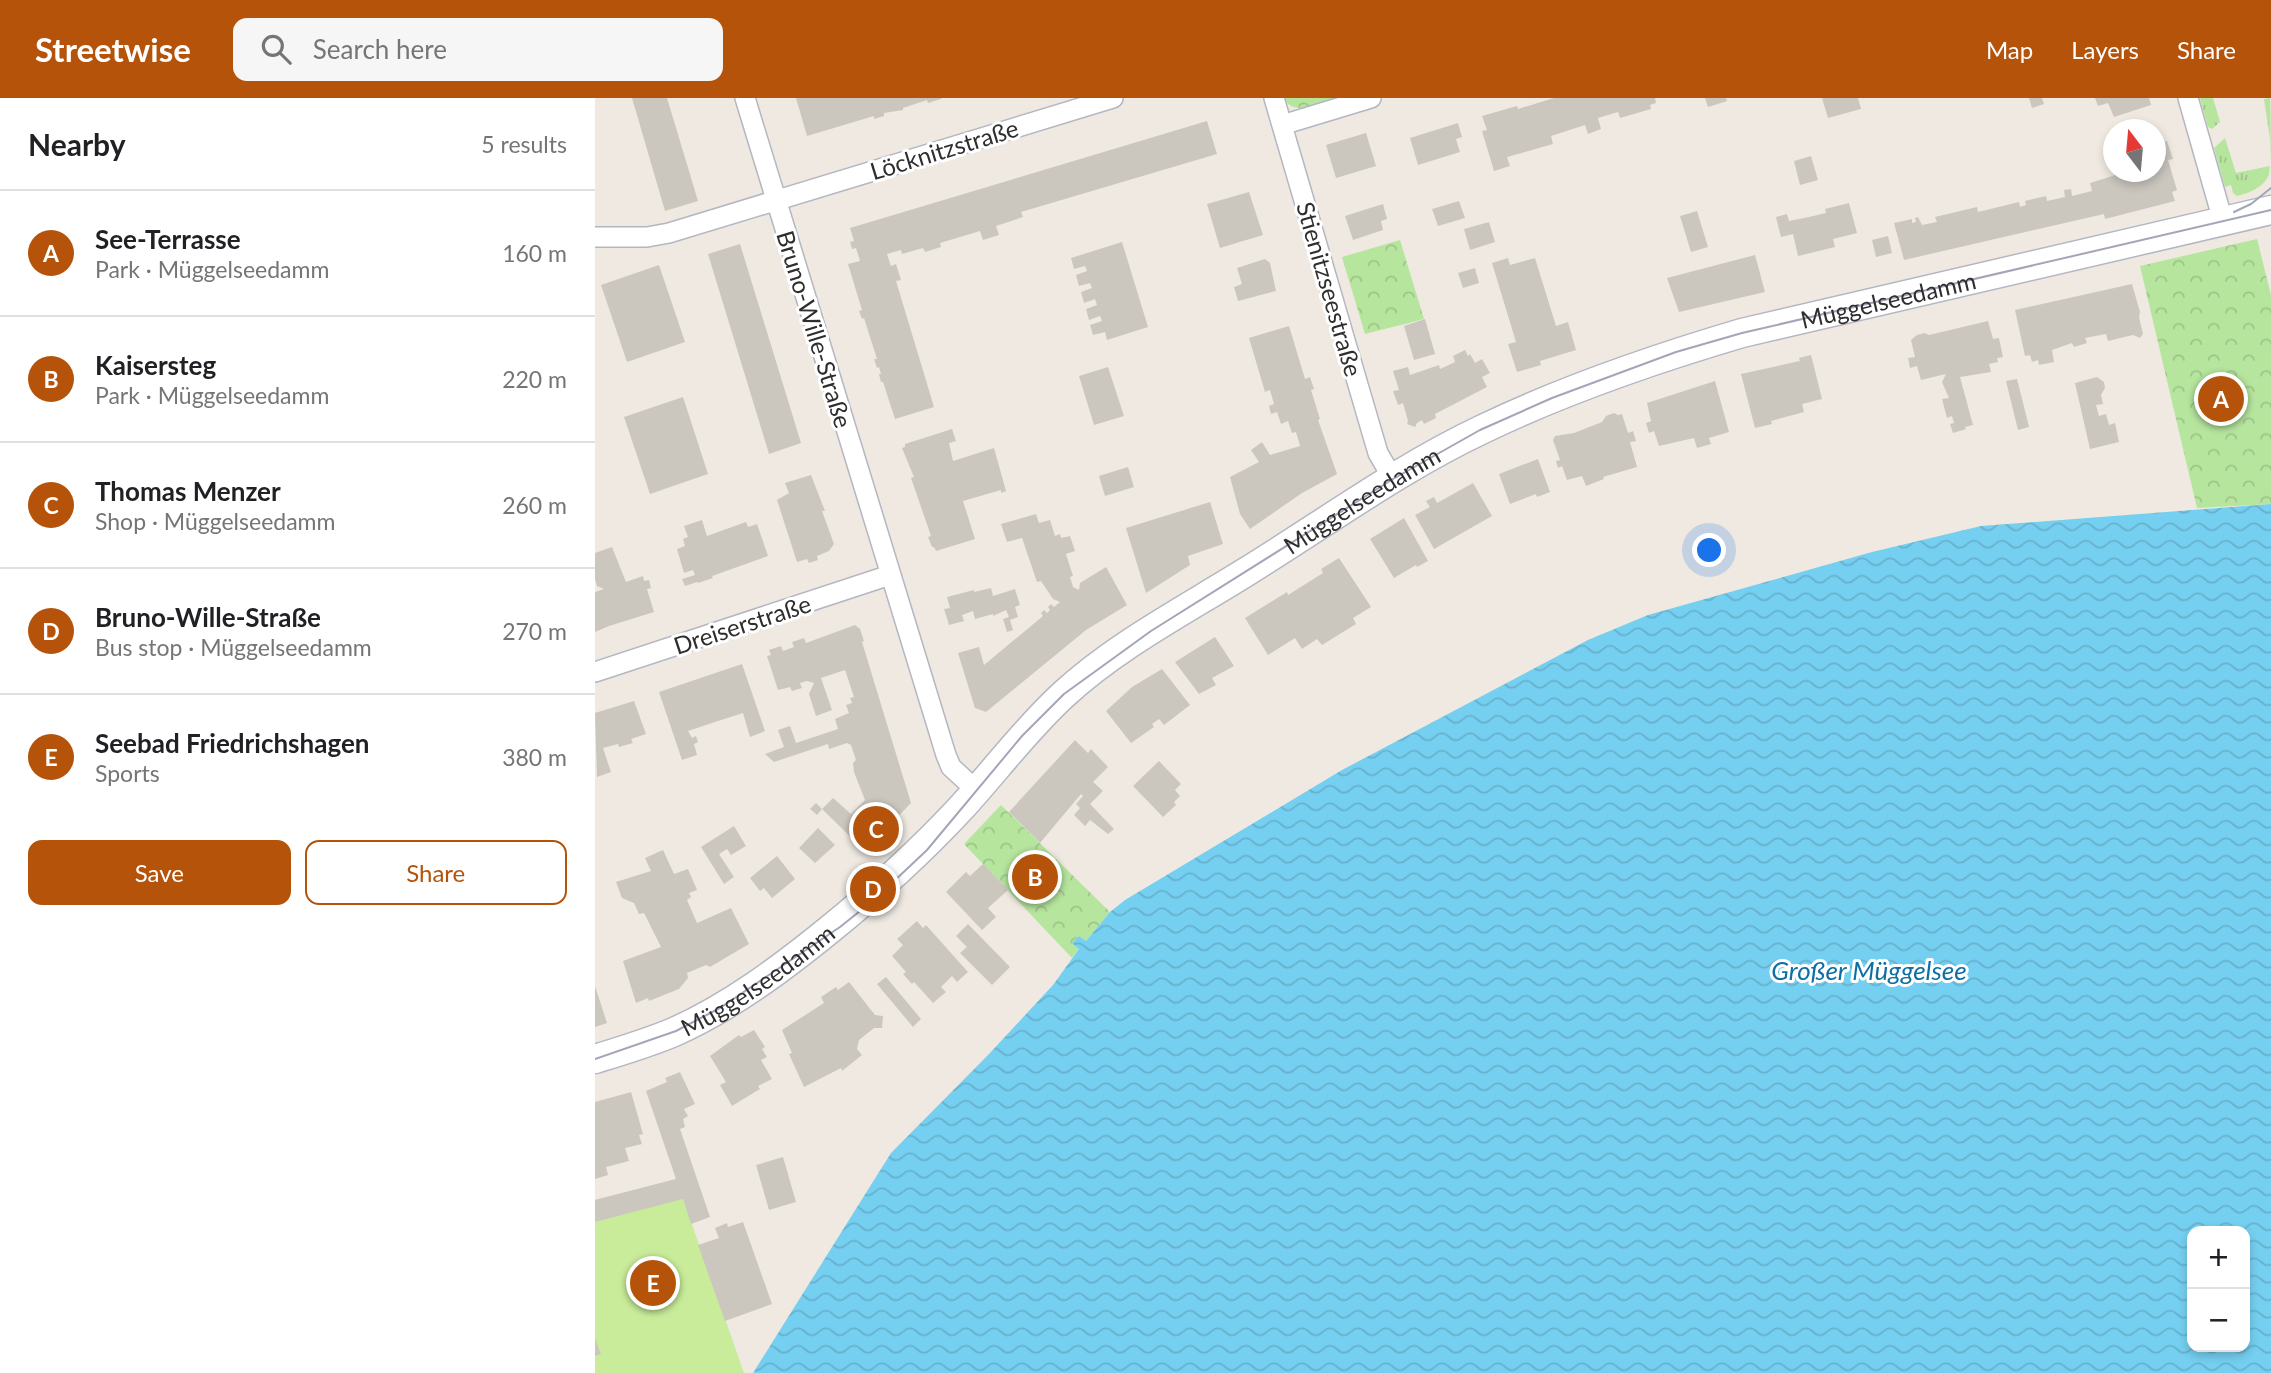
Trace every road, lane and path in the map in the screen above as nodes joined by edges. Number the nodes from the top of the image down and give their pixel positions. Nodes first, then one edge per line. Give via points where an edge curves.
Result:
1 (745, 98) edge
2 (1113, 98) edge
3 (1273, 98) edge
4 (1371, 98) edge
5 (2188, 98) edge
6 (1069, 104) edge
7 (1282, 125) junction
8 (775, 201) junction
9 (2271, 210) edge
10 (2223, 221) junction
11 (595, 237) edge
12 (1392, 479) junction
13 (890, 575) junction
14 (595, 672) edge
15 (977, 791) junction
16 (595, 1059) edge

1 - 8 street, Bruno-Wille-Straße
2 - 6 street, Löcknitzstraße
3 - 7 street, Stienitzseestraße
4 - 7 street
5 - 10 street
6 - 8 street, Löcknitzstraße
7 - 12 street, Stienitzseestraße via 1378,453
8 - 11 street, Löcknitzstraße via 647,237
8 - 13 street, Bruno-Wille-Straße
9 - 10 main road, Müggelseedamm
10 - 12 main road, Müggelseedamm via 1677,352 1480,430
12 - 15 main road, Müggelseedamm via 1103,664 1022,736
13 - 14 street, Dreiserstraße
13 - 15 street, Bruno-Wille-Straße via 946,755 951,767
15 - 16 main road, Müggelseedamm via 899,871 804,952 736,999 676,1031

